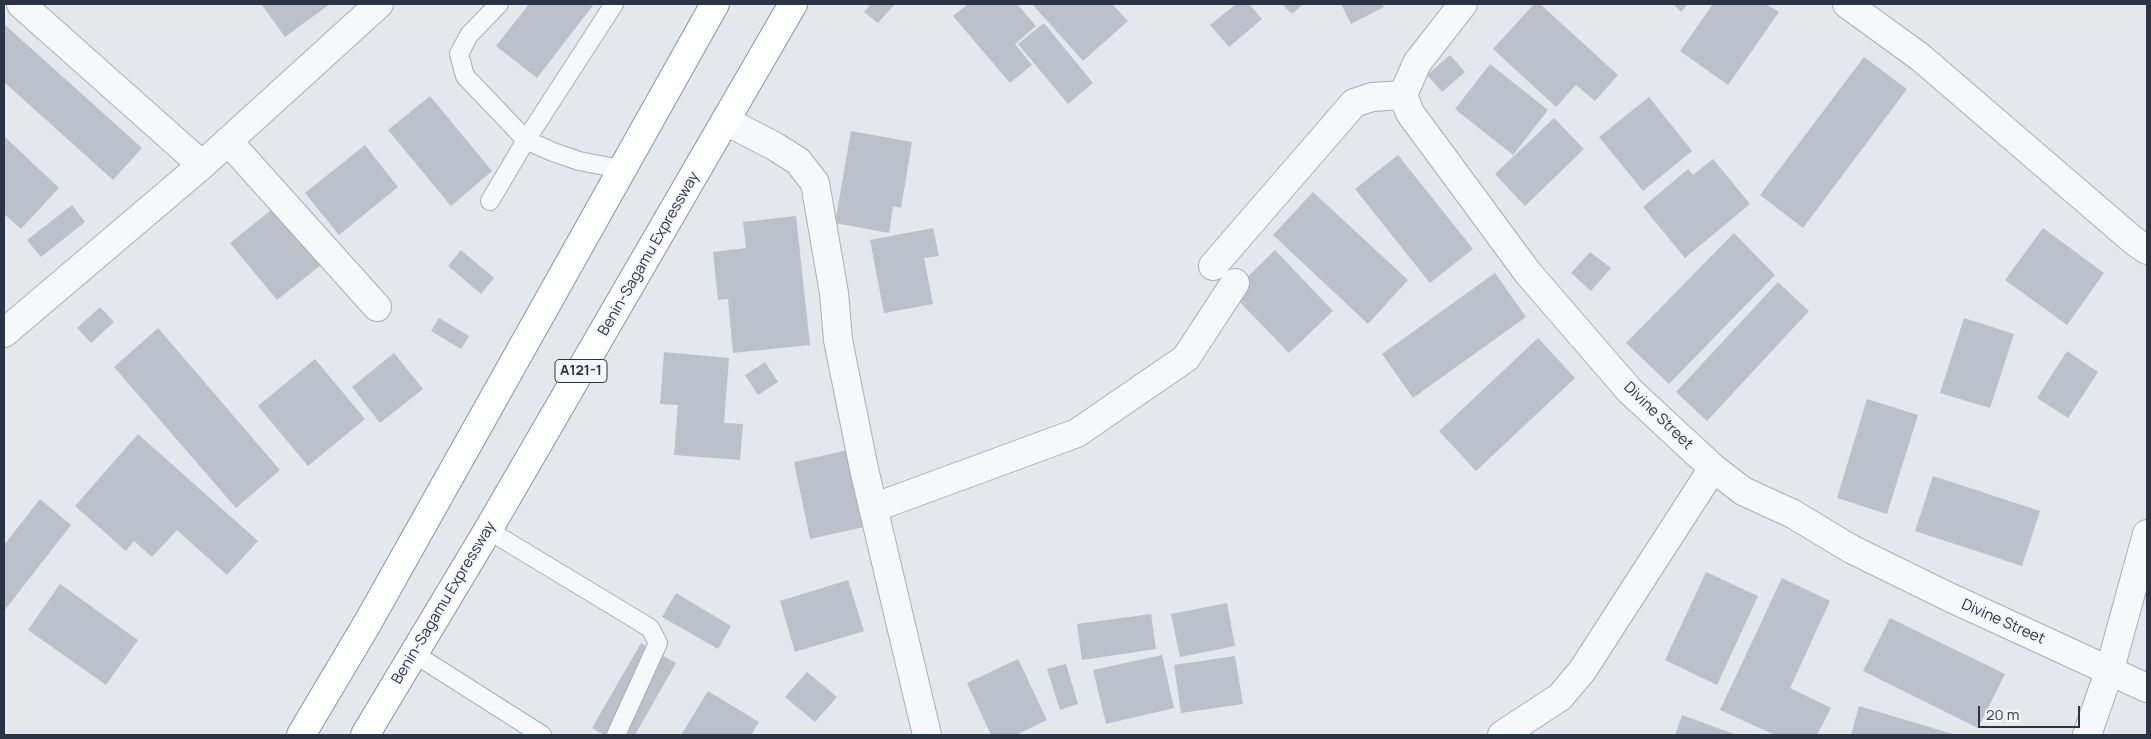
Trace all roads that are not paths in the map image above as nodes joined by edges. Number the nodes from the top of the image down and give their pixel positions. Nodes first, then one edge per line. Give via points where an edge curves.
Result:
1 (20, 4) edge
2 (379, 4) edge
3 (499, 4) edge
4 (614, 4) edge
5 (715, 4) edge
6 (793, 4) edge
7 (1463, 4) edge
8 (1847, 4) edge
9 (1403, 95) junction
10 (726, 121) junction
11 (526, 140) junction
12 (228, 141) junction
13 (202, 165) junction
14 (621, 169) junction
15 (490, 201) dead end
16 (2147, 250) edge
17 (1213, 266) dead end
18 (1235, 283) dead end
19 (377, 307) dead end
20 (4, 332) edge
21 (1713, 468) junction
22 (873, 508) junction
23 (488, 530) junction
24 (2147, 534) edge
25 (413, 653) junction
26 (2110, 669) junction
27 (2147, 688) edge
28 (301, 735) edge
29 (365, 735) edge
30 (542, 735) edge
31 (616, 735) edge
32 (928, 735) edge
33 (1502, 735) edge
34 (2086, 735) edge

1 - 13 street
2 - 12 street
3 - 11 lane via 469,35 459,54 465,76
4 - 11 lane
5 - 14 highway
6 - 10 highway, Benin-Sagamu Expressway / A121-1
7 - 9 street via 1417,63
8 - 16 street via 1920,57
9 - 17 street via 1372,97 1354,103
9 - 21 street, Divine Street via 1416,123 1528,273 1630,391
10 - 22 street via 798,161 815,183 834,293 838,340
10 - 23 highway, Benin-Sagamu Expressway / A121-1
11 - 14 lane via 579,161
11 - 15 lane
12 - 13 street
12 - 19 street
13 - 20 street
14 - 28 highway via 367,624
18 - 22 street via 1186,358 1077,432
21 - 26 street, Divine Street via 1743,491 1793,514 1851,549
21 - 33 street via 1582,671 1560,697
22 - 32 street
23 - 25 highway, Benin-Sagamu Expressway / A121-1
23 - 31 lane via 650,628 658,643
24 - 26 street
25 - 29 highway, Benin-Sagamu Expressway / A121-1
25 - 30 lane
26 - 27 street, Divine Street
26 - 34 street

